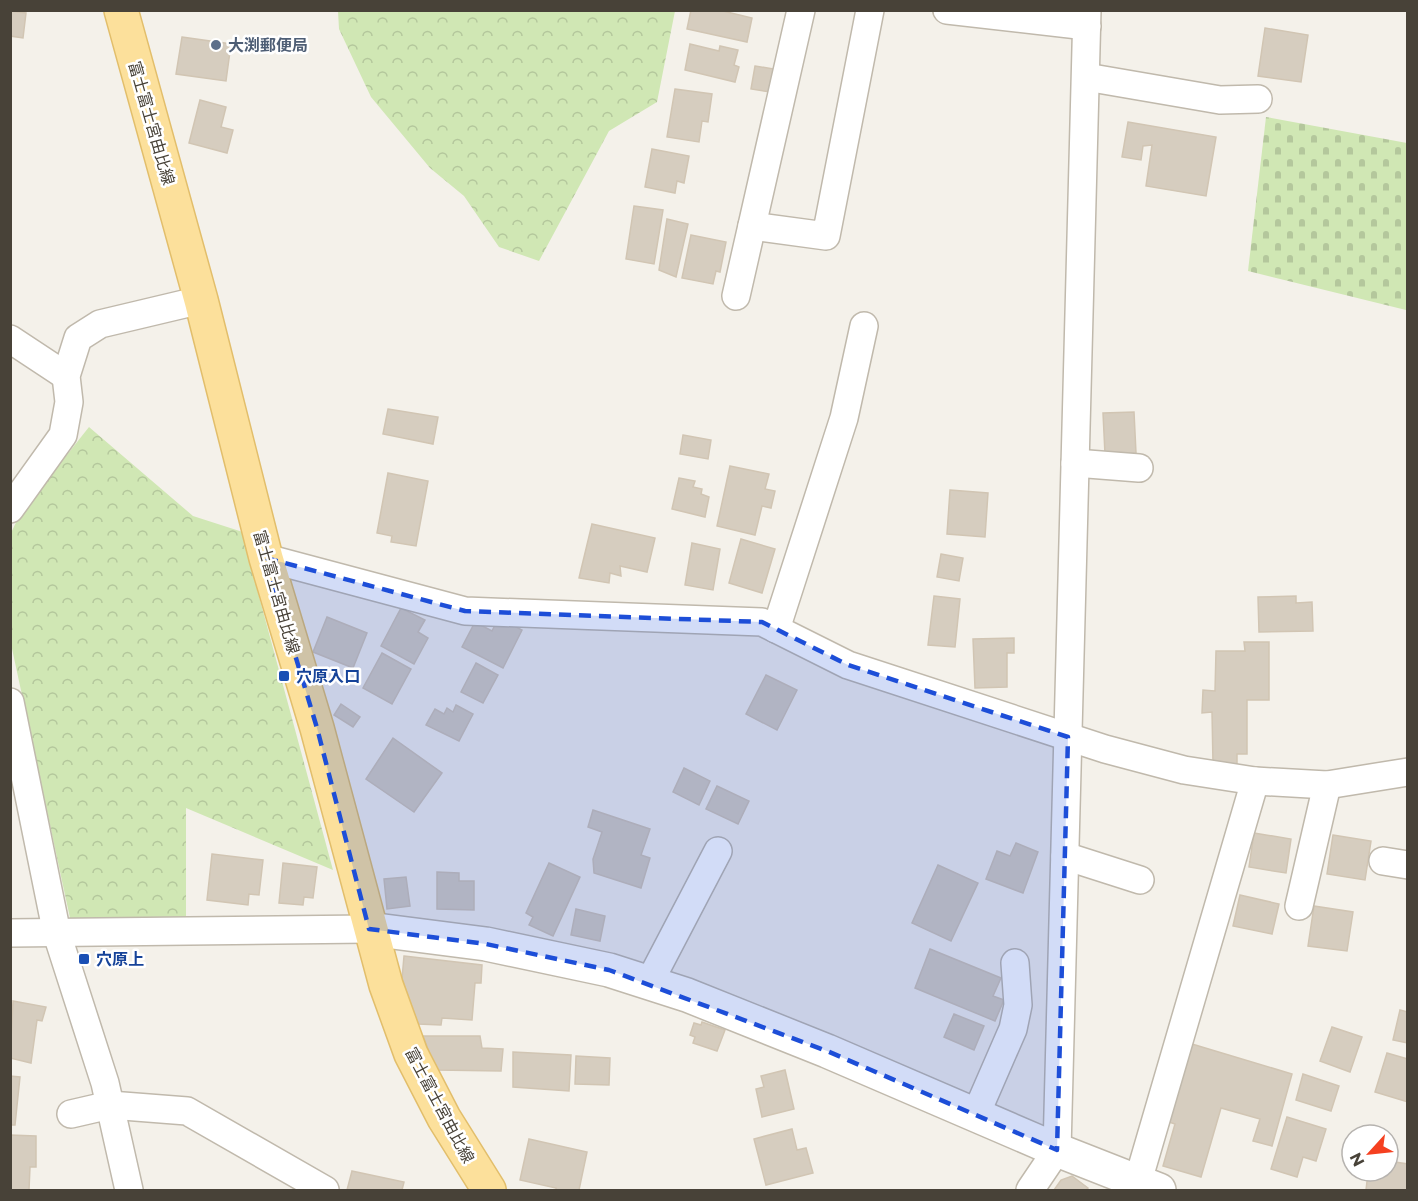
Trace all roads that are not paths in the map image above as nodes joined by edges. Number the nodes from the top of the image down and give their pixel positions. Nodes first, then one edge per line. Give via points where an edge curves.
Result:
1 (121, 10) edge
2 (801, 10) edge
3 (870, 10) edge
4 (947, 10) edge
5 (1087, 18) edge
6 (1086, 77) junction
7 (1258, 99) dead end
8 (752, 226) junction
9 (736, 296) dead end
10 (201, 300) junction
11 (864, 326) dead end
12 (10, 339) edge
13 (66, 376) junction
14 (1075, 463) junction
15 (1139, 468) dead end
16 (10, 509) edge
17 (266, 558) junction
18 (776, 629) junction
19 (10, 702) edge
20 (1068, 737) junction
21 (1407, 772) edge
22 (1255, 781) junction
23 (1327, 785) junction
24 (718, 851) dead end
25 (1065, 856) junction
26 (1140, 880) dead end
27 (1299, 906) dead end
28 (369, 929) junction
29 (10, 933) edge
30 (57, 934) junction
31 (1015, 963) dead end
32 (649, 983) junction
33 (110, 1106) junction
34 (71, 1114) dead end
35 (976, 1114) junction
36 (1057, 1150) junction
37 (1148, 1186) edge
38 (129, 1191) edge
39 (325, 1191) edge
40 (489, 1191) edge
41 (1030, 1191) edge

1 - 10 main road, 富士富士宮由比線
2 - 8 street
3 - 8 street via 826,236
4 - 5 street
5 - 6 street
6 - 7 street via 1220,100
6 - 14 street
8 - 9 street
10 - 13 street via 100,324 78,338
10 - 17 main road, 富士富士宮由比線
11 - 18 street via 844,418
12 - 13 street
13 - 16 street via 69,402 63,435
14 - 15 street
14 - 20 street
17 - 18 street via 465,611 762,622
17 - 28 main road, 富士富士宮由比線 via 317,728
18 - 20 street via 848,665
19 - 30 street
20 - 22 street via 1184,770
20 - 25 street
21 - 23 street
22 - 23 street
22 - 37 street
23 - 27 street
24 - 32 street
25 - 26 street
25 - 36 street
28 - 30 street
28 - 32 street via 486,944 609,970
28 - 40 main road, 富士富士宮由比線 via 411,1054
29 - 30 street
30 - 33 street
31 - 35 street via 1018,1005 1013,1029
32 - 35 street via 827,1051
33 - 34 street
33 - 38 street
33 - 39 street via 187,1111
35 - 36 street
36 - 37 street
36 - 41 street

